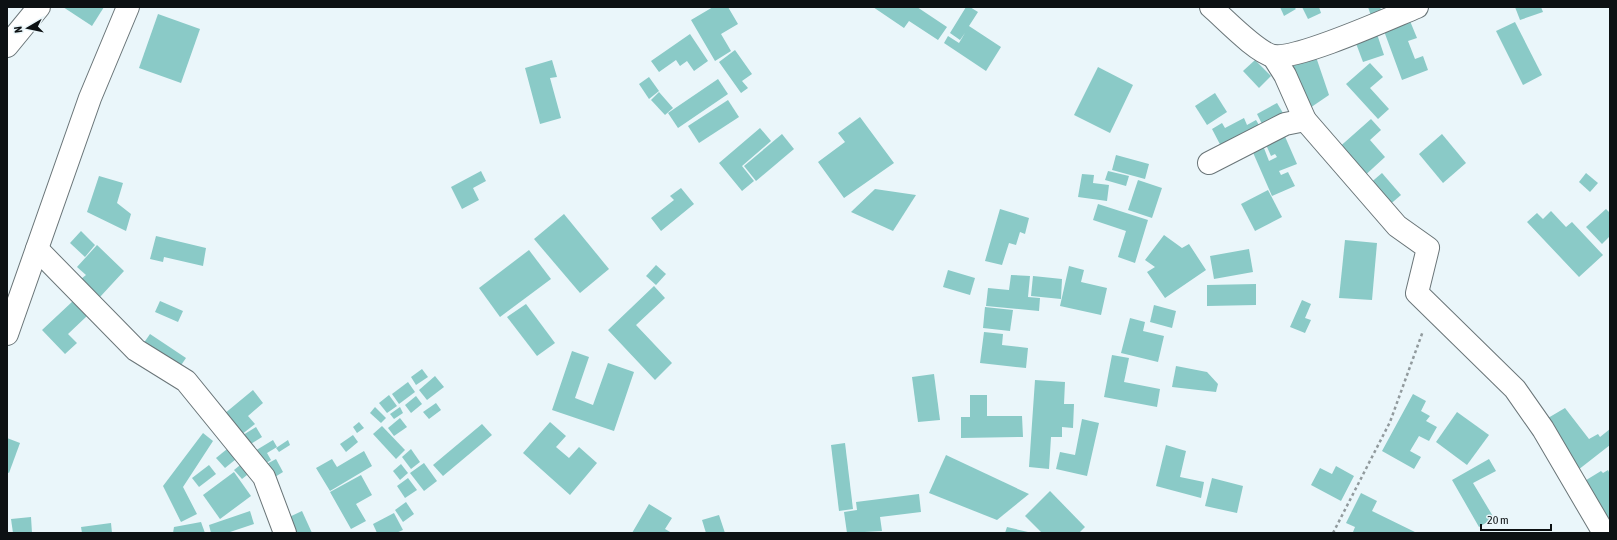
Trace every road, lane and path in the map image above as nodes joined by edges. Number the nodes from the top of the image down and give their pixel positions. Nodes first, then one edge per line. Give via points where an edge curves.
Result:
1 (39, 7) edge
2 (128, 7) edge
3 (1211, 7) edge
4 (1417, 7) edge
5 (7, 46) edge
6 (1273, 56) junction
7 (1305, 120) junction
8 (1209, 163) dead end
9 (37, 249) junction
10 (1432, 307) junction
11 (7, 334) edge
12 (285, 533) edge
13 (1333, 533) edge
14 (1604, 533) edge

1 - 5 street
2 - 9 street via 90,98
3 - 6 street via 1259,50
4 - 6 street via 1370,27 1292,54
6 - 7 street
7 - 8 street via 1285,124
7 - 10 street via 1397,226 1428,248 1418,293
9 - 11 street
9 - 12 street via 136,350 186,381 264,477
10 - 13 path via 1390,422
10 - 14 street via 1515,389 1543,429

